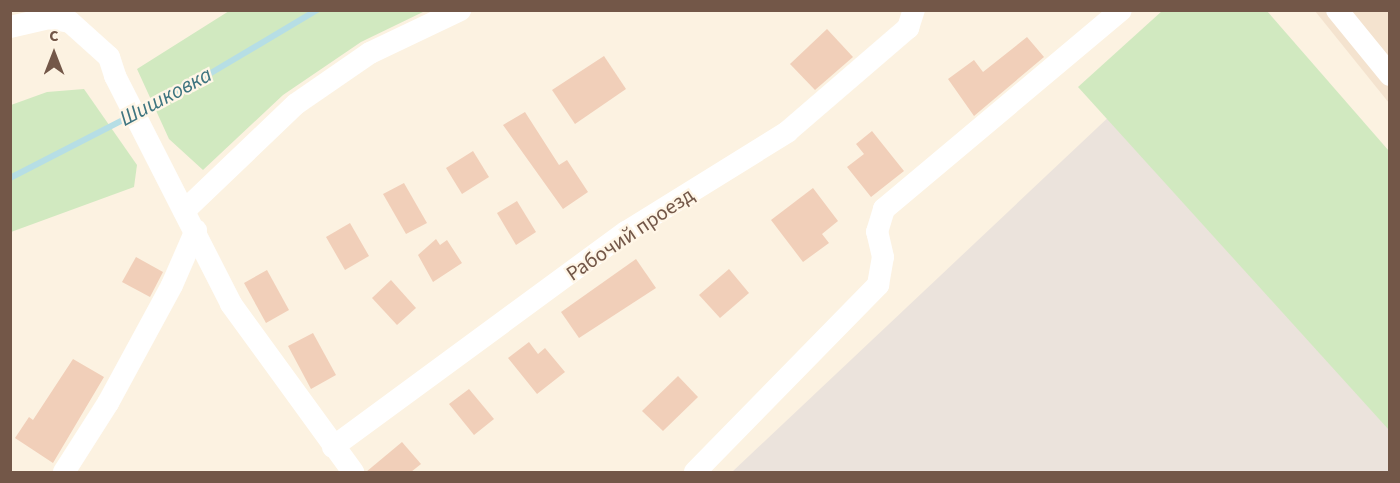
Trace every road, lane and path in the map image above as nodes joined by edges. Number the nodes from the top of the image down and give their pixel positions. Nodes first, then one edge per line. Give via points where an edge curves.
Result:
1 (460, 10) edge
2 (914, 10) edge
3 (1120, 10) edge
4 (1336, 10) edge
5 (50, 14) edge
6 (10, 27) edge
7 (1389, 75) edge
8 (184, 211) junction
9 (196, 230) junction
10 (333, 447) junction
11 (64, 472) edge
12 (353, 472) edge
13 (695, 472) edge

1 - 8 street via 370,53 297,104
2 - 10 street, Рабочий проезд via 908,28 787,132 626,232
3 - 13 street via 884,208 877,232 884,257 878,285
4 - 7 street
5 - 6 street
5 - 8 street via 84,31 109,57
8 - 9 street
9 - 10 street via 231,304
9 - 11 street via 172,285 108,403
10 - 12 street

